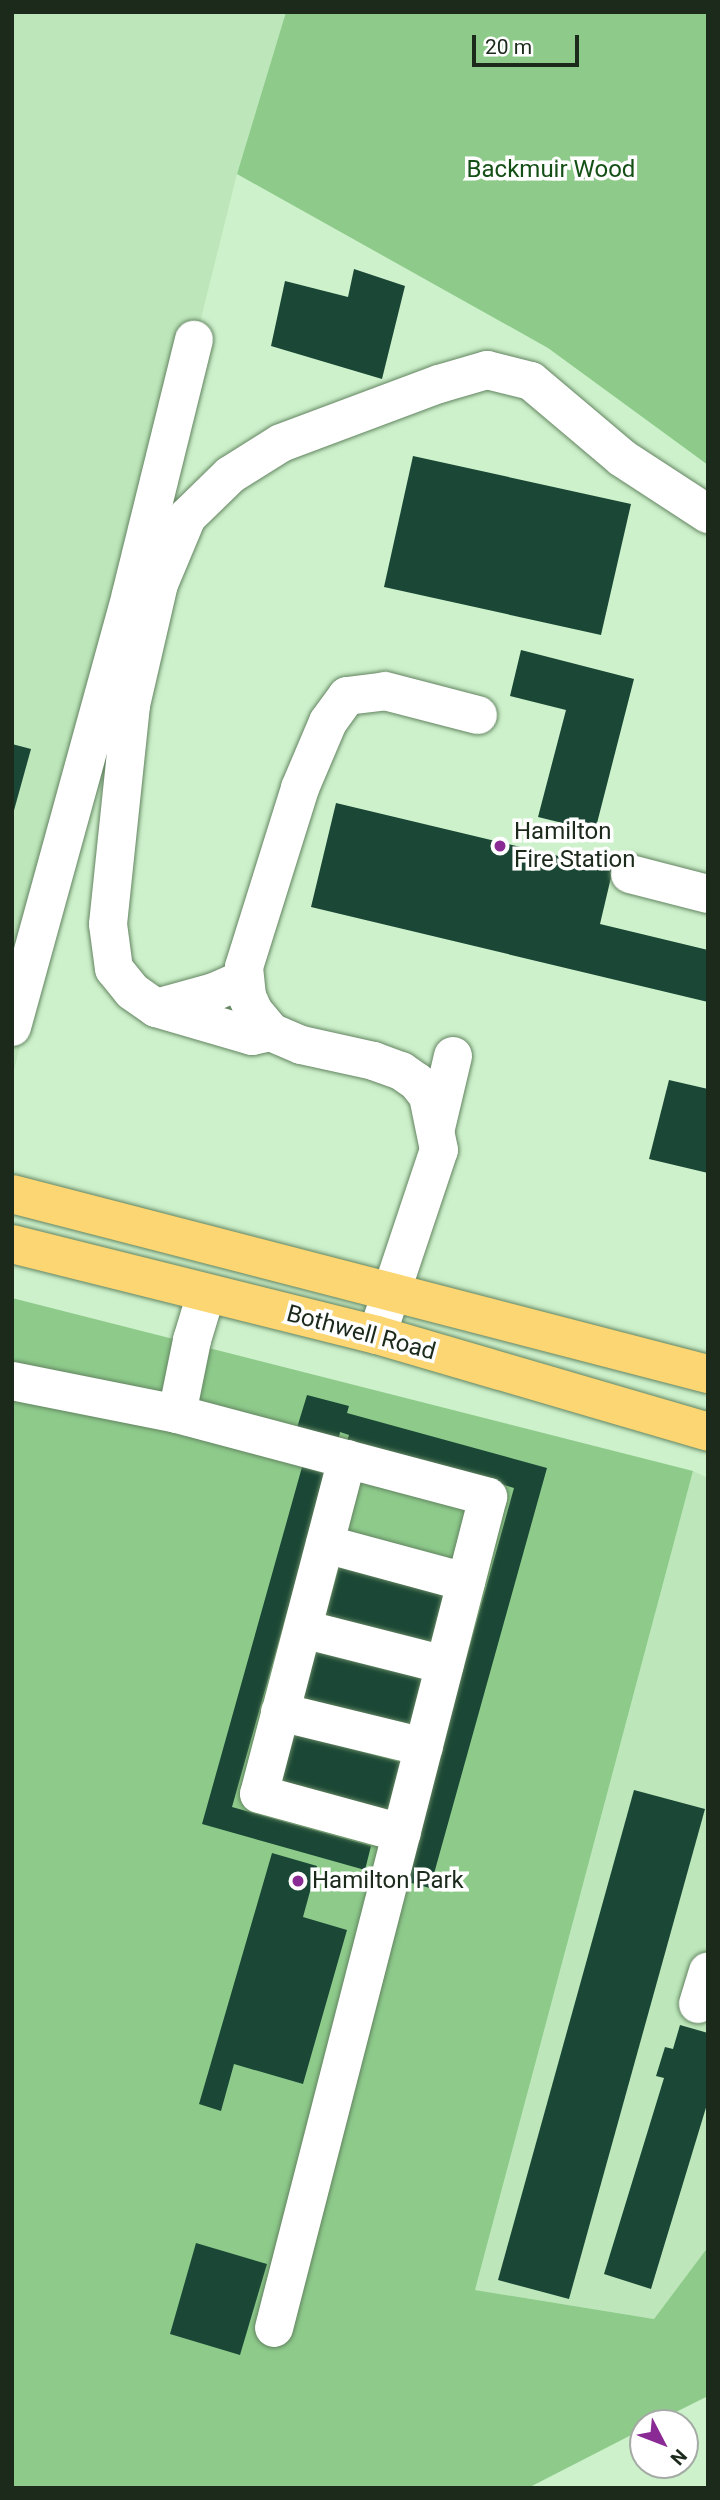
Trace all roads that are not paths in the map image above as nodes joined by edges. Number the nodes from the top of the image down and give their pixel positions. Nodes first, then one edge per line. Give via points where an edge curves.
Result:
1 (194, 340) dead end
2 (708, 514) edge
3 (478, 715) dead end
4 (630, 874) dead end
5 (708, 894) edge
6 (243, 979) junction
7 (156, 1009) junction
8 (12, 1027) edge
9 (271, 1032) junction
10 (453, 1056) dead end
11 (436, 1128) junction
12 (12, 1194) edge
13 (12, 1244) edge
14 (392, 1291) junction
15 (206, 1294) junction
16 (377, 1335) junction
17 (708, 1374) edge
18 (12, 1381) edge
19 (177, 1414) junction
20 (708, 1432) edge
21 (347, 1459) junction
22 (325, 1544) junction
23 (466, 1582) junction
24 (303, 1629) junction
25 (445, 1665) junction
26 (280, 1712) junction
27 (424, 1747) junction
28 (402, 1833) junction
29 (274, 2328) dead end

1 - 8 lane via 131,594
2 - 7 lane via 622,458 531,381 487,370 281,443 230,475 187,517 171,550 159,584 127,731 108,924 110,946 114,969 123,982
3 - 6 lane via 385,691 347,696 328,722 300,788
4 - 5 lane
6 - 7 lane
6 - 9 lane via 254,1012
7 - 9 lane via 252,1036
9 - 11 lane via 301,1045 401,1071 428,1096
10 - 11 lane
11 - 14 lane via 439,1150
12 - 14 main road, Bothwell Road
13 - 15 main road, Bothwell Road
14 - 16 lane
14 - 17 main road, Bothwell Road
15 - 16 main road, Bothwell Road
15 - 19 lane
16 - 20 main road, Bothwell Road
18 - 19 lane
19 - 21 lane
21 - 22 lane
21 - 23 lane via 488,1497
22 - 23 lane
22 - 24 lane
23 - 25 lane
24 - 25 lane
24 - 26 lane
25 - 27 lane
26 - 27 lane
26 - 28 lane via 259,1794
27 - 28 lane
28 - 29 lane

